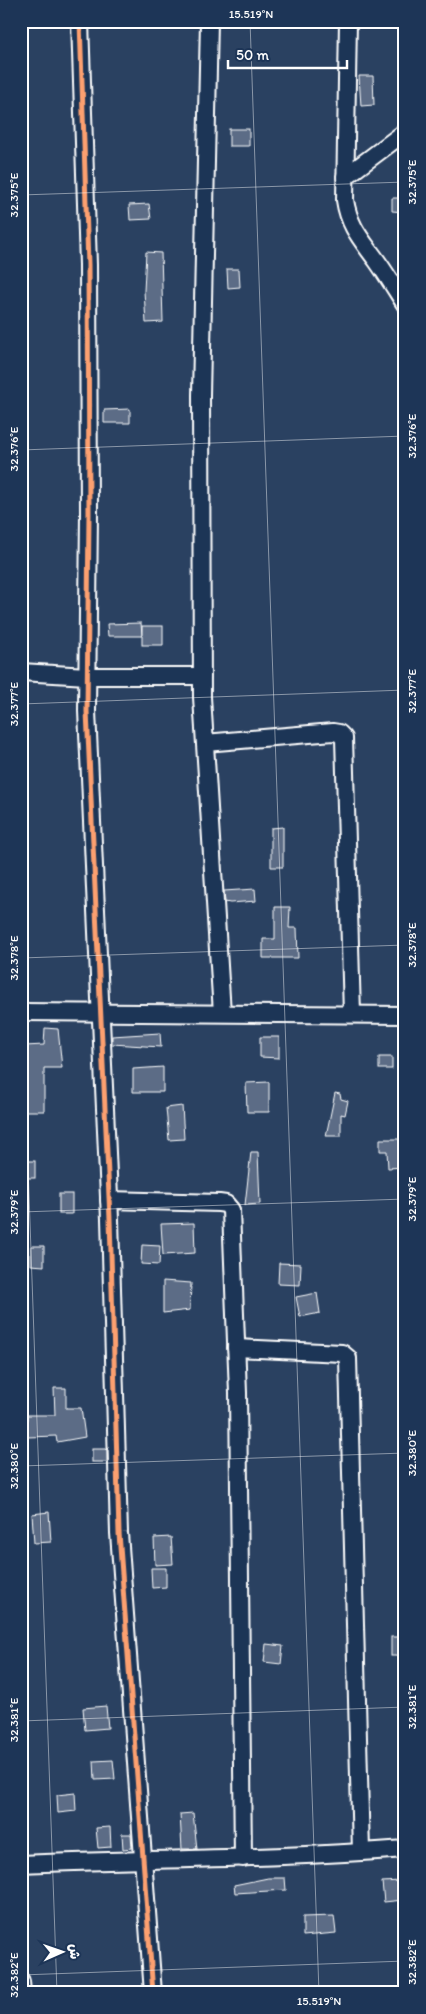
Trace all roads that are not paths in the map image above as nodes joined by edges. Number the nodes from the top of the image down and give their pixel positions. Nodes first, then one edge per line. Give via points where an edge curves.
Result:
1 (80, 21) edge
2 (209, 21) edge
3 (348, 21) edge
4 (405, 132) edge
5 (345, 177) junction
6 (405, 304) edge
7 (21, 672) edge
8 (88, 676) junction
9 (202, 676) junction
10 (205, 743) junction
11 (21, 1012) edge
12 (101, 1012) junction
13 (222, 1013) junction
14 (352, 1014) junction
15 (405, 1014) edge
16 (109, 1200) junction
17 (236, 1348) junction
18 (405, 1848) edge
19 (360, 1852) junction
20 (243, 1858) junction
21 (143, 1859) junction
22 (21, 1864) edge
23 (21, 1981) edge
24 (22, 1993) edge
25 (153, 1993) edge

1 - 8 street via 88,266
2 - 9 street via 201,395
3 - 5 street
4 - 5 street
5 - 6 street via 346,208 353,228
7 - 8 street
8 - 9 street
8 - 12 street
9 - 10 street
10 - 13 street
10 - 14 street via 333,732 344,738
11 - 12 street
12 - 13 street
12 - 16 street
13 - 14 street
14 - 15 street
16 - 17 street via 226,1204 231,1210
16 - 21 street via 119,1533
17 - 19 street via 342,1353 348,1358
17 - 20 street
18 - 19 street
19 - 20 street
20 - 21 street
21 - 22 street
21 - 25 street
23 - 24 street

